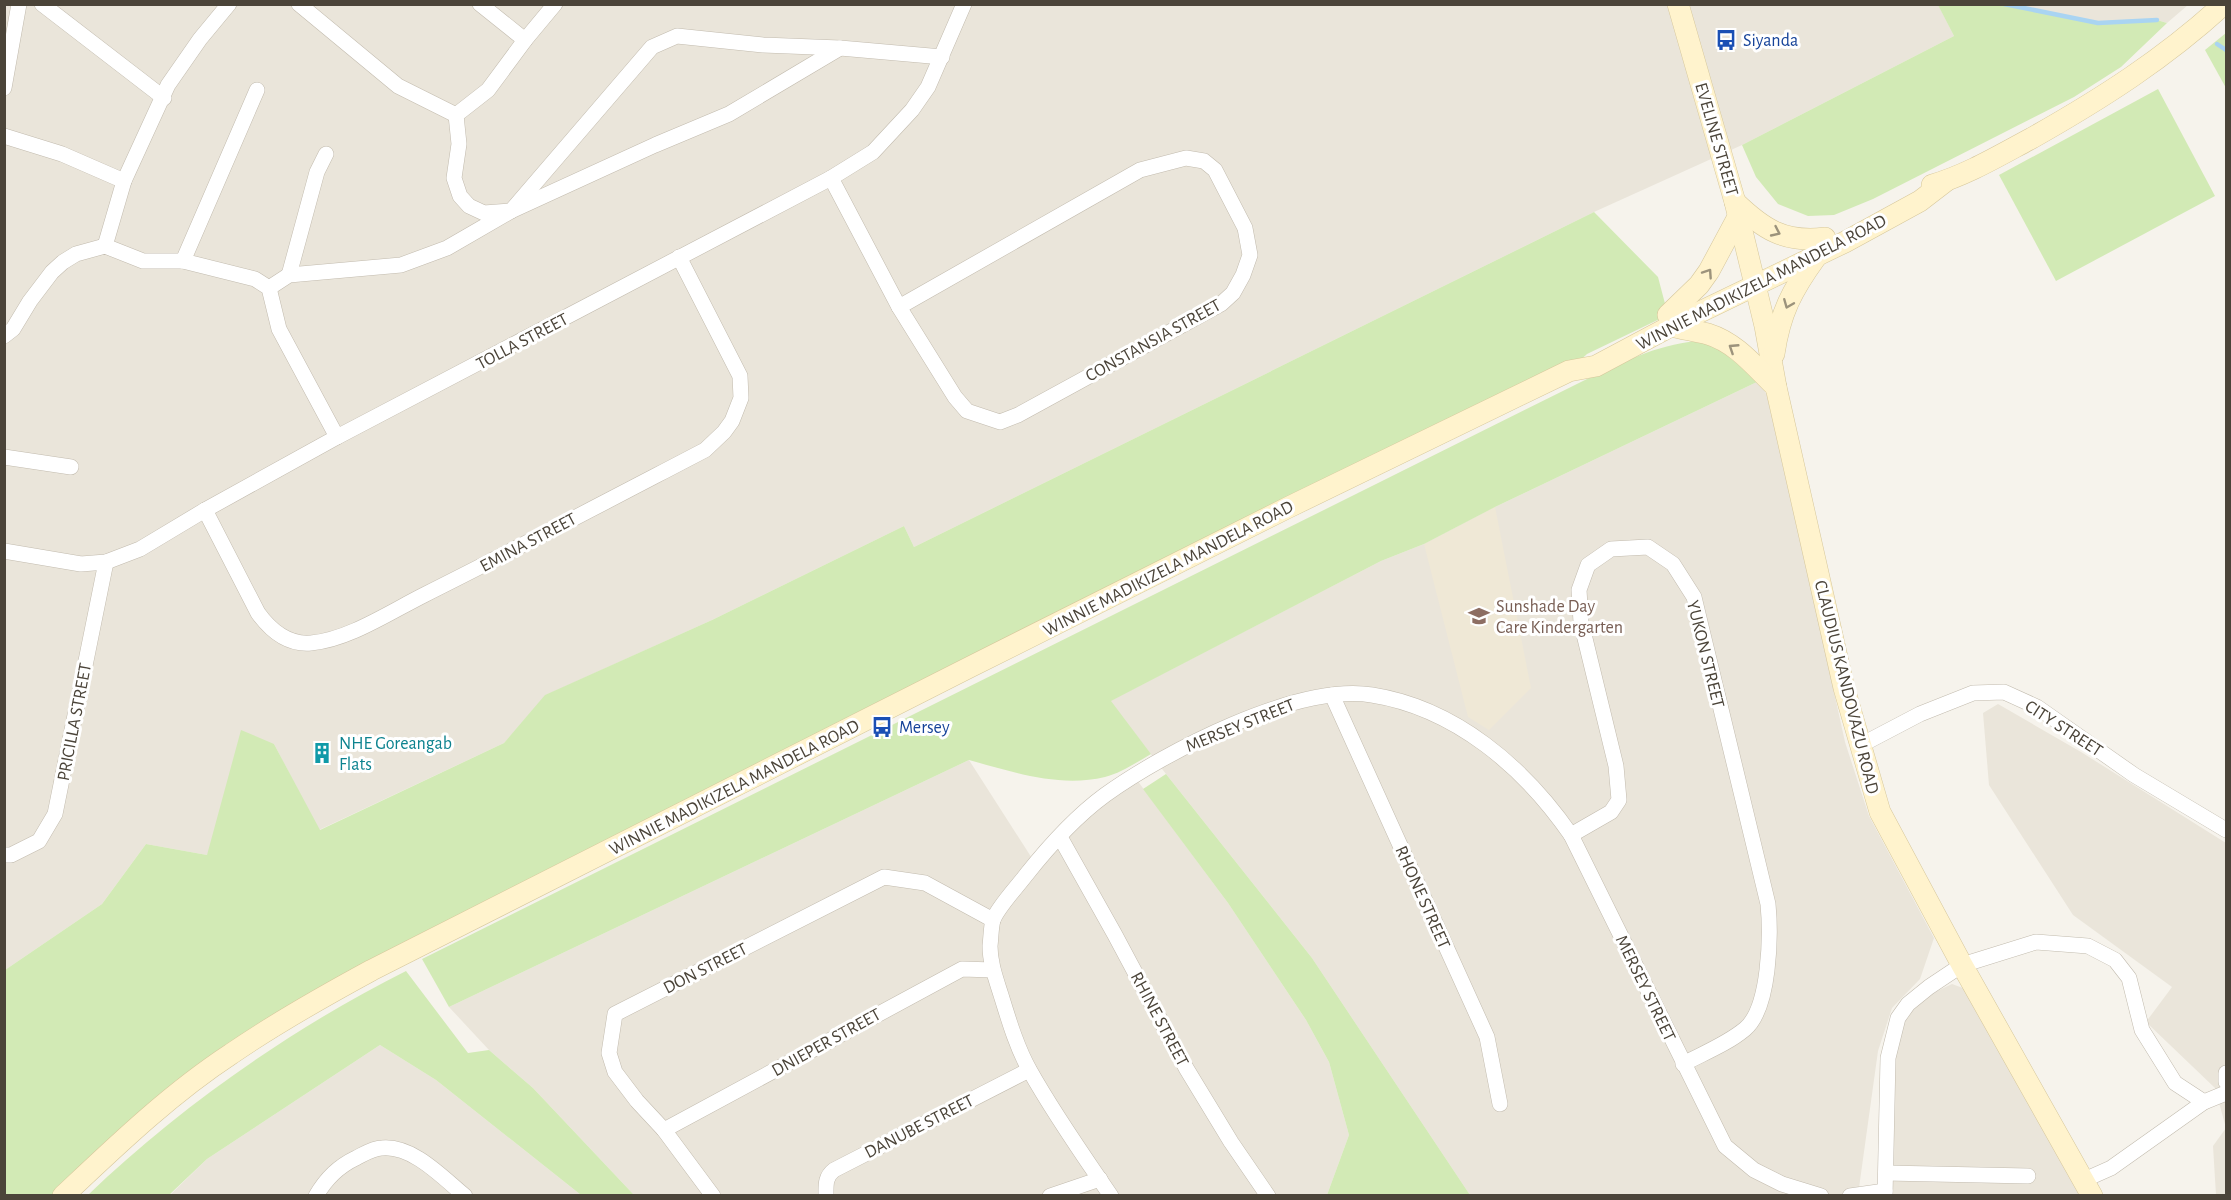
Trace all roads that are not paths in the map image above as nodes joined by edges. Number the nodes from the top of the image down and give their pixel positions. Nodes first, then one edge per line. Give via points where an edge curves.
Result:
1 (19, 4) edge
2 (42, 4) edge
3 (229, 4) edge
4 (299, 4) edge
5 (480, 4) edge
6 (555, 4) edge
7 (964, 4) edge
8 (1678, 4) edge
9 (2224, 4) edge
10 (525, 40) junction
11 (840, 48) junction
12 (942, 57) junction
13 (4, 88) edge
14 (257, 90) dead end
15 (164, 98) junction
16 (456, 115) junction
17 (4, 136) edge
18 (326, 154) dead end
19 (831, 178) junction
20 (124, 181) junction
21 (1736, 209) junction
22 (512, 211) junction
23 (105, 246) junction
24 (1822, 246) junction
25 (679, 257) junction
26 (183, 261) junction
27 (289, 275) junction
28 (1753, 280) junction
29 (269, 288) junction
30 (899, 307) junction
31 (1669, 321) junction
32 (4, 336) edge
33 (1772, 365) junction
34 (1776, 387) junction
35 (337, 437) junction
36 (4, 457) edge
37 (71, 467) dead end
38 (206, 510) junction
39 (4, 551) edge
40 (105, 562) junction
41 (1332, 695) junction
42 (1859, 746) junction
43 (2226, 830) edge
44 (1571, 835) junction
45 (1060, 837) junction
46 (4, 855) edge
47 (993, 920) junction
48 (1962, 965) junction
49 (993, 970) junction
50 (1683, 1064) junction
51 (1029, 1070) junction
52 (2226, 1073) edge
53 (2226, 1082) edge
54 (2226, 1093) edge
55 (2204, 1102) junction
56 (1500, 1104) dead end
57 (664, 1130) junction
58 (1886, 1173) junction
59 (2028, 1176) dead end
60 (1100, 1179) junction
61 (2088, 1188) edge
62 (1885, 1193) edge
63 (63, 1196) edge
64 (316, 1196) edge
65 (465, 1196) edge
66 (713, 1196) edge
67 (826, 1196) edge
68 (1050, 1196) edge
69 (1111, 1196) edge
70 (1268, 1196) edge
71 (1821, 1196) edge
72 (1850, 1196) edge

1 - 13 street
2 - 15 street
3 - 15 street via 184,60
4 - 16 street via 398,86
5 - 10 street
6 - 10 street
7 - 12 street, TOLLA STREET
8 - 21 main road, EVELINE STREET
9 - 24 main road, WINNIE MADIKIZELA MANDELA ROAD via 2126,83 1992,160 1929,186
10 - 16 street via 488,90
11 - 12 street
11 - 22 street via 729,114
11 - 22 street via 677,36 652,47
12 - 19 street, TOLLA STREET via 928,87 895,129 873,152
14 - 26 street
15 - 20 street
16 - 22 street via 459,144 454,178 460,196 484,213
17 - 20 street via 62,154
18 - 27 street via 317,172
19 - 25 street, TOLLA STREET
19 - 30 street, CONSTANSIA STREET
20 - 23 street
21 -> 24 main road via 1777,233
21 - 28 main road, EVELINE STREET
31 -> 21 main road via 1709,271
22 - 27 street via 447,248 401,265
23 - 26 street via 142,261
23 - 32 street via 63,262 30,301 14,329
24 - 28 main road, WINNIE MADIKIZELA MANDELA ROAD
24 -> 33 main road via 1786,305
25 - 35 street, TOLLA STREET
25 - 38 street, EMINA STREET via 740,376 741,398 732,421 705,450 333,640 289,640 268,627
26 - 29 street via 255,279
27 - 29 street
28 - 31 main road, WINNIE MADIKIZELA MANDELA ROAD
28 - 33 main road, CLAUDIUS KANDOVAZU ROAD
29 - 35 street via 279,329
30 - 30 street, CONSTANSIA STREET via 1140,170 1162,163 1186,158 1204,161 1215,170 1245,228 1250,255 1233,293 1221,304 1000,422 967,411
34 -> 31 main road via 1729,344
31 - 63 main road, WINNIE MADIKIZELA MANDELA ROAD via 1587,354 1569,371 1287,508 413,948 229,1055 178,1093
33 - 34 main road, CLAUDIUS KANDOVAZU ROAD
34 - 42 main road, CLAUDIUS KANDOVAZU ROAD
35 - 38 street, TOLLA STREET
36 - 37 street
38 - 40 street, TOLLA STREET via 140,549
39 - 40 street, TOLLA STREET via 62,562
40 - 46 street, PRICILLA STREET via 55,814 39,841
41 - 44 street, MERSEY STREET via 1371,694 1449,719 1509,766
41 - 45 street, MERSEY STREET via 1295,702 1229,726 1166,757 1104,795
41 - 56 street, RHONE STREET via 1487,1037
42 - 43 street, CITY STREET via 1920,714 1973,693 2004,692 2037,707 2134,775
42 - 48 main road, CLAUDIUS KANDOVAZU ROAD via 1880,813
44 - 50 street, MERSEY STREET
44 - 50 street, YUKON STREET via 1611,812 1619,800 1616,766 1581,622 1579,591 1588,565 1611,549 1648,547 1673,564 1694,597 1768,904 1770,926 1767,968 1757,1014 1728,1041
45 - 47 street, MERSEY STREET
45 - 70 street, RHINE STREET via 1186,1068
47 - 49 street
47 - 57 street, DON STREET via 925,883 884,877 615,1014 609,1053 615,1072
48 - 55 street via 2036,942 2088,946 2115,960 2129,978 2142,1030 2175,1083
48 - 58 street via 1922,992 1898,1018 1888,1058
48 - 61 main road, CLAUDIUS KANDOVAZU ROAD
49 - 51 street
49 - 57 street, DNIEPER STREET via 962,969
50 - 71 street, MERSEY STREET via 1725,1146 1754,1170
51 - 60 street
51 - 67 street, DANUBE STREET via 834,1170 826,1180
52 - 53 street
54 - 55 street
55 - 61 street
57 - 66 street, DON STREET
58 - 59 street
58 - 62 street
60 - 68 street
60 - 69 street
62 - 72 street
64 - 65 street via 324,1182 351,1160 383,1147 422,1161

